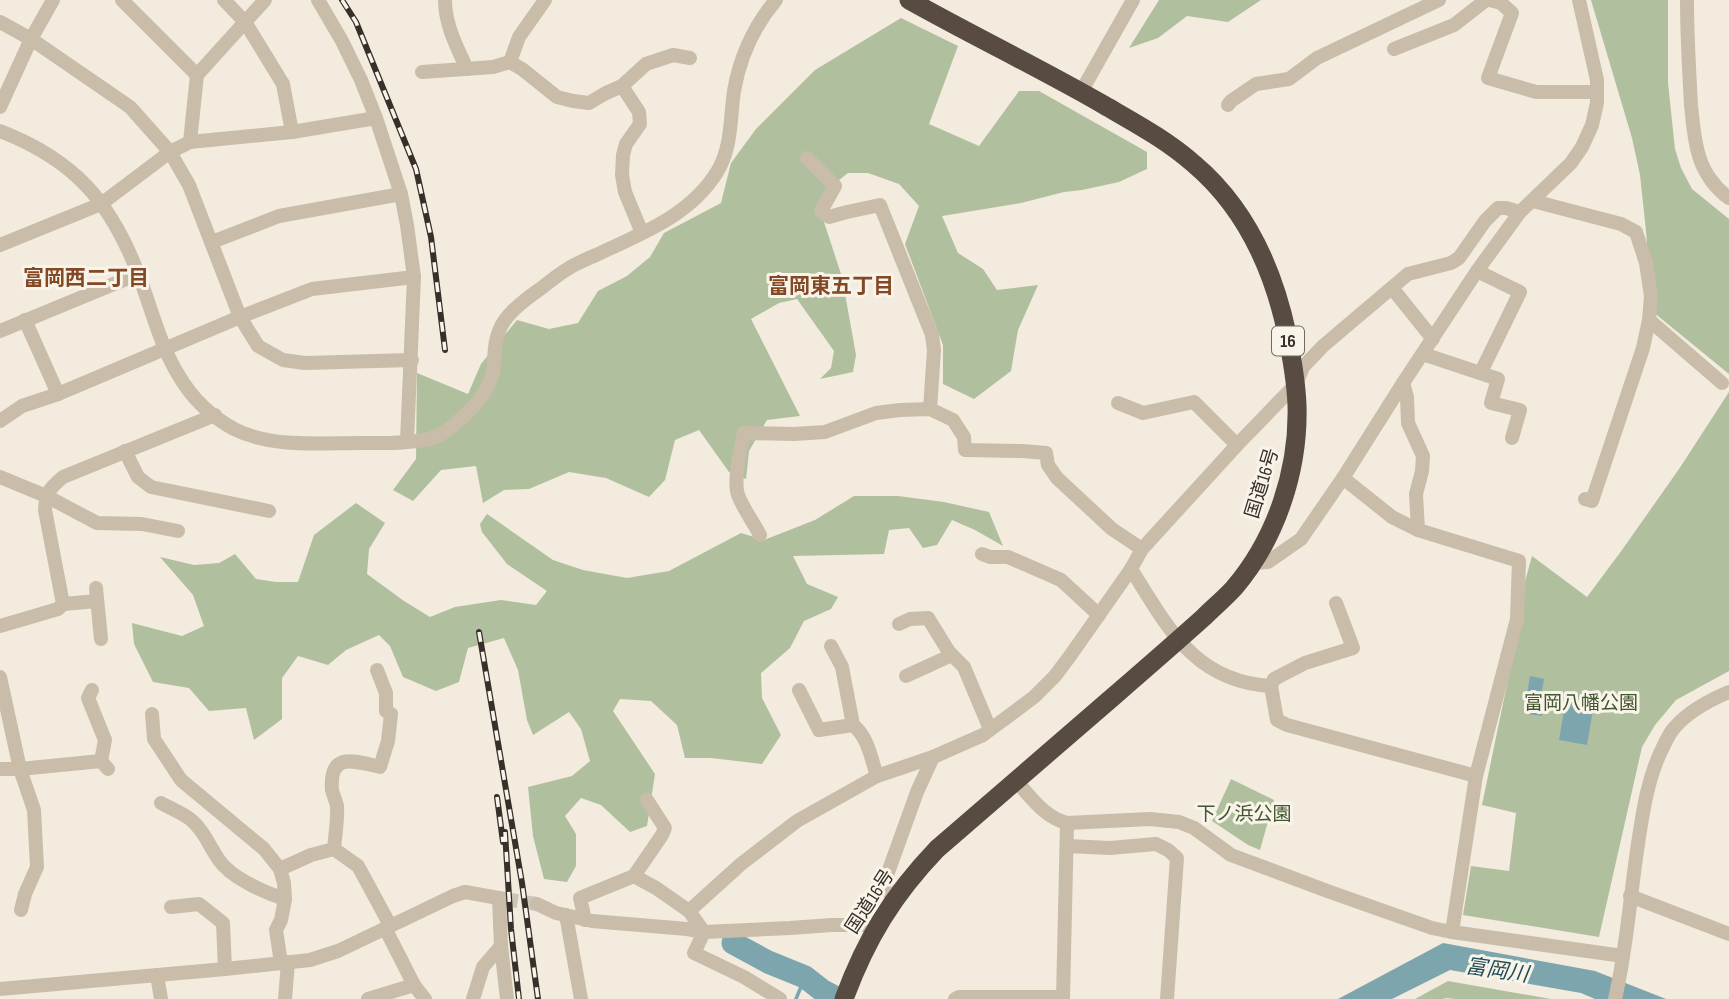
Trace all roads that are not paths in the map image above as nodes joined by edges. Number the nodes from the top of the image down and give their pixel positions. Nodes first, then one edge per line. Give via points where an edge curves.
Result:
1 (53, 0) edge
2 (122, 0) edge
3 (224, 0) edge
4 (265, 0) edge
5 (318, 0) edge
6 (445, 0) edge
7 (545, 0) edge
8 (776, 0) edge
9 (909, 0) edge
10 (1133, 0) edge
11 (1439, 0) edge
12 (1488, 0) edge
13 (1578, 0) edge
14 (1687, 0) edge
15 (935, 6) edge
16 (0, 22) edge
17 (245, 22) junction
18 (31, 39) junction
19 (1394, 49) dead end
20 (690, 58) dead end
21 (510, 62) junction
22 (467, 69) junction
23 (422, 72) dead end
24 (197, 75) junction
25 (622, 86) junction
26 (1081, 92) junction
27 (1597, 92) junction
28 (1228, 106) dead end
29 (0, 107) edge
30 (376, 118) junction
31 (0, 131) edge
32 (292, 132) junction
33 (190, 142) junction
34 (170, 152) junction
35 (807, 158) dead end
36 (401, 194) junction
37 (1729, 198) edge
38 (1533, 201) junction
39 (101, 204) junction
40 (1520, 212) junction
41 (642, 233) junction
42 (212, 242) junction
43 (0, 245) edge
44 (1477, 271) junction
45 (138, 274) junction
46 (414, 277) junction
47 (1392, 288) junction
48 (240, 317) junction
49 (26, 320) junction
50 (1649, 320) junction
51 (0, 331) edge
52 (1433, 339) junction
53 (164, 349) junction
54 (1423, 354) junction
55 (412, 360) junction
56 (1480, 372) junction
57 (1403, 383) junction
58 (1722, 383) dead end
59 (1296, 384) junction
60 (58, 394) junction
61 (1118, 403) dead end
62 (930, 409) junction
63 (215, 415) junction
64 (0, 421) edge
65 (1512, 438) dead end
66 (407, 441) junction
67 (1237, 445) junction
68 (125, 451) junction
69 (0, 477) edge
70 (1343, 478) junction
71 (46, 496) junction
72 (1585, 499) dead end
73 (269, 511) dead end
74 (1418, 530) junction
75 (178, 531) dead end
76 (760, 535) dead end
77 (1142, 549) junction
78 (982, 554) dead end
79 (1254, 563) junction
80 (1131, 569) junction
81 (1336, 603) dead end
82 (63, 604) junction
83 (1099, 615) junction
84 (899, 624) dead end
85 (0, 626) edge
86 (101, 639) dead end
87 (1178, 641) junction
88 (831, 646) dead end
89 (952, 655) junction
90 (377, 670) dead end
91 (906, 676) dead end
92 (0, 677) edge
93 (1271, 686) junction
94 (92, 690) dead end
95 (799, 690) dead end
96 (1729, 692) edge
97 (152, 714) dead end
98 (853, 724) junction
99 (990, 730) junction
100 (933, 757) junction
101 (0, 769) edge
102 (20, 769) junction
103 (877, 776) junction
104 (1476, 776) junction
105 (1016, 781) junction
106 (647, 800) dead end
107 (161, 803) dead end
108 (1067, 823) junction
109 (1067, 846) junction
110 (334, 849) junction
111 (280, 869) junction
112 (634, 876) junction
113 (1630, 896) junction
114 (285, 899) junction
115 (894, 900) junction
116 (537, 904) tunnel mouth
117 (171, 906) dead end
118 (21, 910) dead end
119 (689, 911) junction
120 (566, 915) junction
121 (585, 920) junction
122 (387, 926) junction
123 (875, 929) junction
124 (704, 932) junction
125 (1452, 932) junction
126 (1729, 934) edge
127 (501, 946) junction
128 (1623, 956) junction
129 (284, 962) junction
130 (225, 969) junction
131 (158, 975) junction
132 (414, 985) junction
133 (0, 989) edge
134 (46, 992) edge
135 (1617, 992) edge
136 (1063, 998) edge
137 (161, 999) edge
138 (285, 999) edge
139 (368, 999) edge
140 (425, 999) edge
141 (473, 999) edge
142 (507, 999) edge
143 (582, 999) edge
144 (780, 999) edge
145 (844, 999) edge
146 (955, 999) edge
147 (1167, 999) edge

1 - 18 street
2 - 24 street
3 - 17 street
4 - 17 street
5 - 30 street
6 - 22 street via 449,28
7 - 21 street via 519,37
8 - 41 street via 761,18 744,55 718,172 677,214
9 - 15 highway, 国道16号 / 16
10 - 26 street
11 - 28 street via 1317,58 1289,79 1255,84
12 - 19 street via 1454,25
12 - 27 street via 1501,3 1512,13 1488,78 1536,92
13 - 27 street
14 - 37 street via 1694,133 1705,169
15 - 26 highway, 国道16号 / 16
16 - 18 street
17 - 24 street
17 - 32 street via 283,84
18 - 29 street
18 - 34 street via 130,107
20 - 25 street via 673,55 654,60
21 - 22 street
21 - 25 street via 557,97 573,101 589,103
22 - 23 street
24 - 33 street
25 - 41 street via 639,112 640,124 623,155 622,175
26 - 59 highway, 国道16号 / 16 via 1171,145 1233,205 1272,276
27 - 38 street via 1592,125 1582,147
30 - 32 street
30 - 36 street
31 - 39 street via 53,157
32 - 33 street
33 - 34 street
34 - 39 street
34 - 42 street
35 - 62 street via 835,186 821,211 829,218 880,205 932,335
36 - 42 street via 279,216
36 - 46 street
38 - 40 street
38 - 50 street via 1636,232 1651,296
39 - 43 street
39 - 45 street
40 - 44 street
40 - 47 street via 1498,208 1459,258 1408,274
41 - 66 street via 570,267 537,290 499,328 488,386 466,414 445,433
42 - 48 street
44 - 52 street
44 - 56 street via 1520,292
45 - 49 street
45 - 53 street
46 - 48 street via 312,289
46 - 55 street
47 - 52 street
47 - 59 street via 1323,346 1303,367
48 - 53 street
48 - 55 street via 258,346 283,360
49 - 51 street
49 - 60 street
50 - 58 street
50 - 72 street via 1592,501
52 - 54 street
53 - 60 street
53 - 63 street via 188,391
54 - 56 street
54 - 57 street
55 - 66 street
56 - 65 street via 1498,379 1491,403 1520,410
57 - 70 street
57 - 74 street via 1408,423 1423,456 1416,494
59 - 67 street
59 - 79 highway, 国道16号 / 16 via 1291,474
60 - 64 street via 22,406
61 - 67 street via 1143,413 1194,402
62 - 76 street via 876,413 825,432 744,433 735,479 737,494
62 - 77 street via 953,421 964,438 965,450 1046,453 1057,478 1112,530
63 - 66 street via 234,429 288,443
63 - 68 street
67 - 77 street
68 - 71 street via 63,477
68 - 73 street via 138,477 151,487
69 - 71 street
70 - 74 street via 1392,517
70 - 79 street via 1301,539 1268,562
71 - 75 street via 97,523
71 - 82 street
74 - 104 street via 1519,561 1517,619
77 - 80 street
78 - 83 street via 1008,557 1061,580
79 - 87 highway, 国道16号 / 16 via 1233,590
80 - 83 street
80 - 87 street
81 - 93 street via 1353,648 1305,663 1274,679
82 - 85 street
82 - 86 street via 96,595
83 - 99 street via 1055,677
84 - 89 street via 928,618
87 - 93 street via 1212,669 1247,684
87 - 105 highway, 国道16号 / 16
88 - 98 street via 842,667
89 - 91 street
89 - 99 street via 964,667
90 - 110 street via 386,694 386,711 391,714 388,741 380,767 346,760 333,772 337,806
92 - 102 street
93 - 104 street via 1277,720 1287,725
94 - 102 street via 88,698 106,740 105,765
95 - 98 street via 819,730
96 - 113 street via 1689,714 1673,728 1661,751 1643,810
97 - 111 street via 154,738 181,780 264,849
98 - 103 street via 861,731
99 - 100 street
100 - 103 street
100 - 115 street via 886,878
101 - 102 street
102 - 118 street via 34,810 37,867
103 - 119 street via 797,821
104 - 125 street
105 - 108 street via 1046,813
105 - 115 highway, 国道16号 / 16 via 937,849
106 - 112 street via 665,828
107 - 114 street via 191,819 220,862 244,881
108 - 109 street
108 - 125 street via 1150,818 1180,822 1231,855
109 - 136 street
109 - 147 street via 1156,844 1177,858
110 - 111 street
110 - 122 street via 358,866
111 - 114 street
112 - 119 street
112 - 121 street via 580,898
113 - 126 street
113 - 128 street
114 - 129 street via 276,930
115 - 123 highway, 国道16号 / 16
116 - 120 street
117 - 130 street via 199,904 223,923
119 - 124 street
120 - 121 street
120 - 143 street
121 - 124 street
122 - 127 street via 465,892 502,899
122 - 129 street via 338,951
122 - 132 street
123 - 124 street via 832,925
123 - 145 highway, 国道16号 / 16
124 - 144 street via 694,953
125 - 128 street
127 - 141 street via 483,967
127 - 142 street
128 - 135 street
129 - 130 street
129 - 138 street
130 - 131 street
131 - 134 street
131 - 137 street
132 - 139 street
132 - 140 street
133 - 134 street
136 - 146 street

